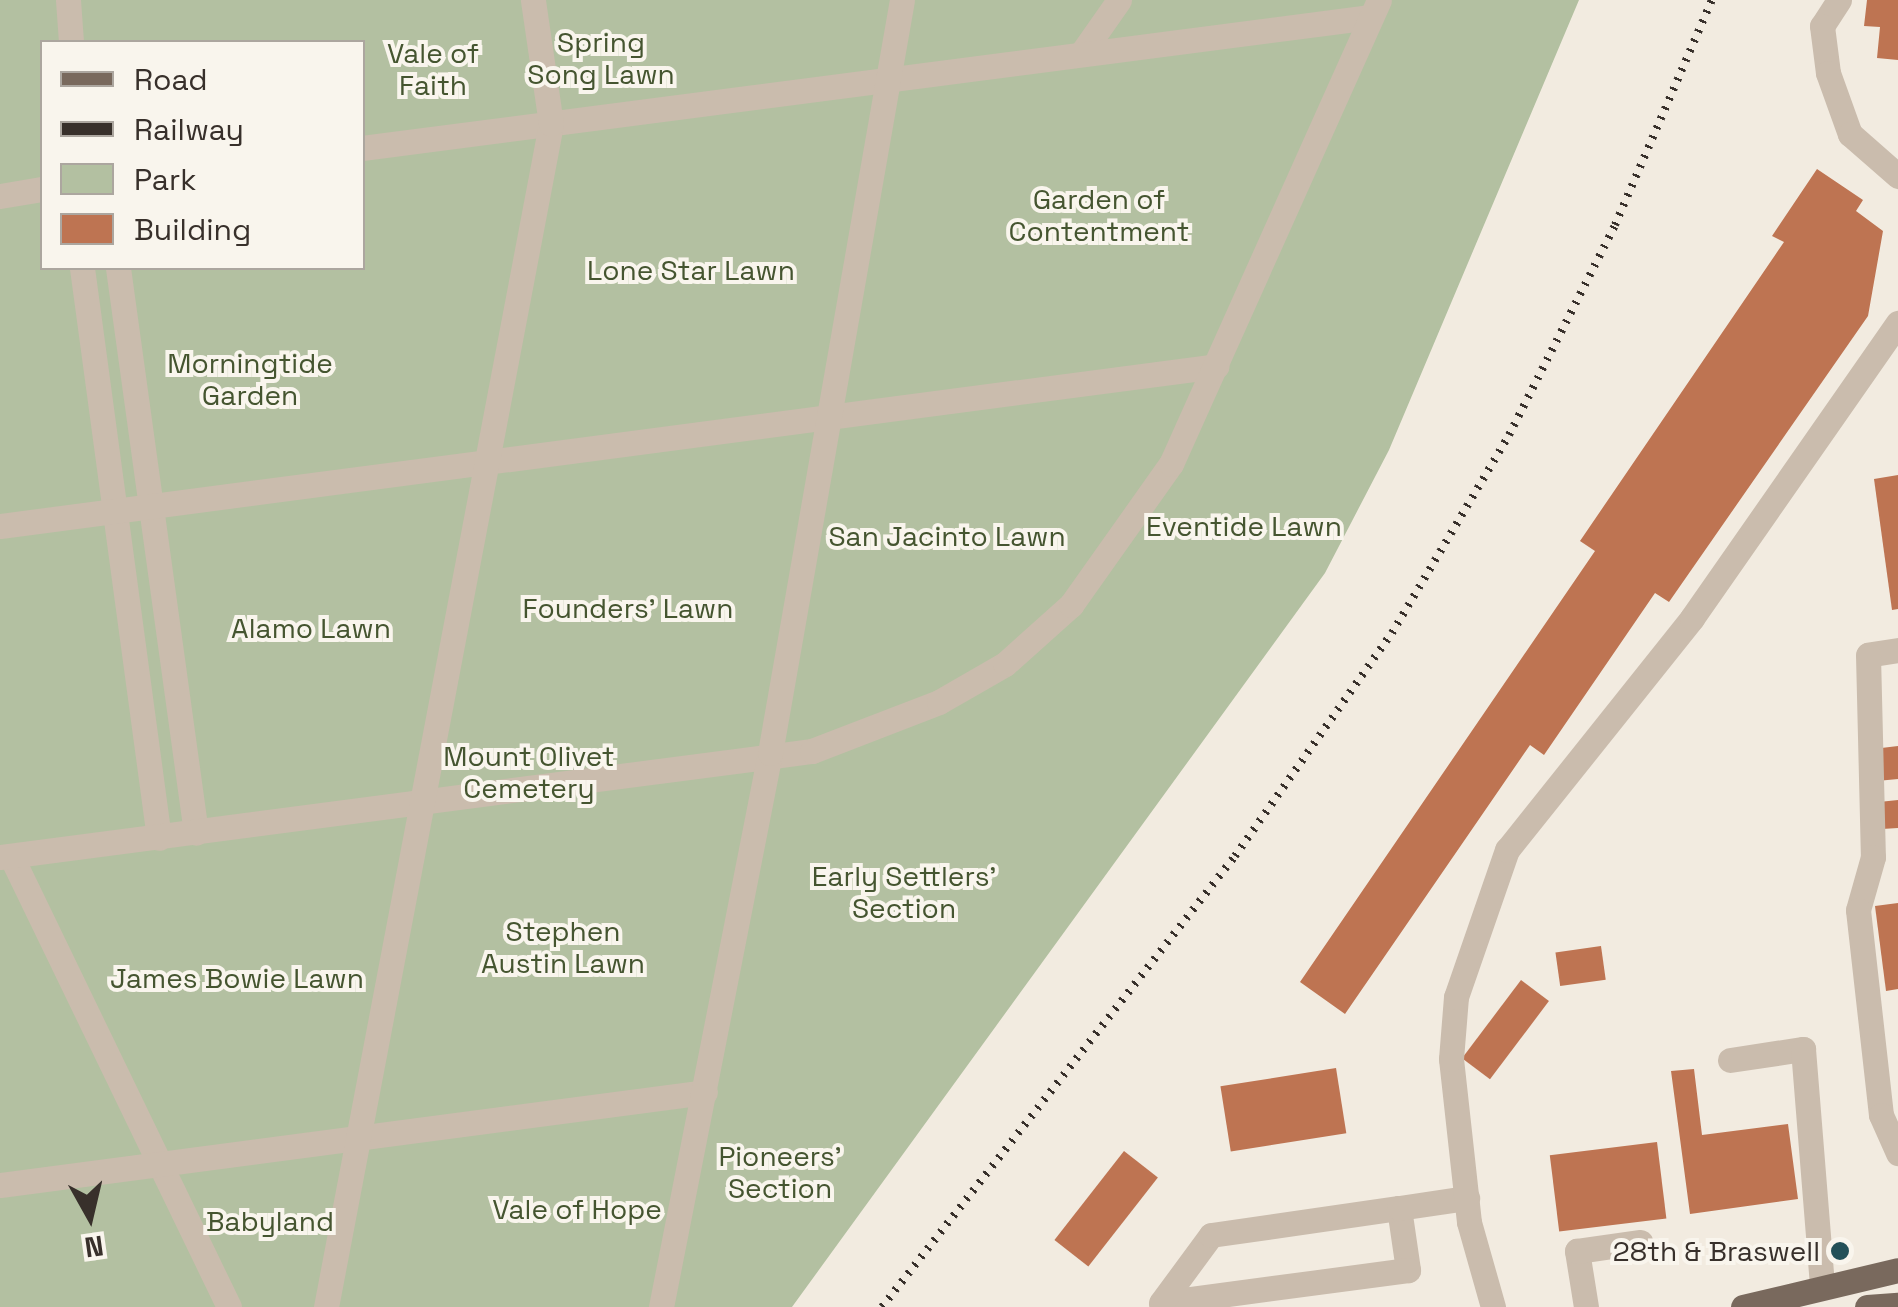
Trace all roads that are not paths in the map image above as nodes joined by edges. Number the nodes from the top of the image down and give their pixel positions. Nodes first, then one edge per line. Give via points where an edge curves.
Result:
1 (68, 0) edge
2 (533, 0) edge
3 (902, 0) edge
4 (1120, 0) edge
5 (1839, 0) edge
6 (1375, 9) edge
7 (70, 40) edge
8 (1084, 50) junction
9 (889, 79) junction
10 (551, 124) junction
11 (365, 148) edge
12 (1898, 176) edge
13 (40, 189) edge
14 (0, 196) edge
15 (82, 270) edge
16 (118, 270) edge
17 (1898, 323) edge
18 (1217, 366) junction
19 (831, 416) junction
20 (492, 462) junction
21 (150, 506) junction
22 (115, 512) junction
23 (0, 526) edge
24 (1898, 650) edge
25 (770, 752) junction
26 (421, 803) junction
27 (196, 833) junction
28 (159, 838) junction
29 (6, 856) edge
30 (1730, 1060) dead end
31 (704, 1092) junction
32 (358, 1138) junction
33 (1898, 1153) edge
34 (159, 1163) junction
35 (0, 1185) edge
36 (1466, 1198) junction
37 (1400, 1208) junction
38 (1640, 1242) dead end
39 (1898, 1270) edge
40 (1822, 1284) junction
41 (1898, 1305) edge
42 (229, 1307) edge
43 (326, 1307) edge
44 (661, 1307) edge
45 (1493, 1307) edge
46 (1586, 1307) edge
47 (1743, 1307) edge
48 (1868, 1307) edge

1 - 7 lane
2 - 10 lane
3 - 9 lane
4 - 8 lane
5 - 12 lane via 1822,26 1828,73 1850,134
6 - 8 lane
6 - 18 lane
8 - 9 lane
9 - 10 lane
9 - 19 lane
10 - 11 lane
10 - 20 lane
13 - 14 lane
15 - 22 lane
16 - 21 lane
17 - 36 lane via 1692,618 1507,850 1456,997 1451,1058
18 - 19 lane
18 - 25 lane via 1131,532 1005,664 862,737
19 - 20 lane
19 - 25 lane
20 - 21 lane
20 - 26 lane
21 - 22 lane
21 - 27 lane
22 - 23 lane
22 - 28 lane
24 - 33 lane via 1868,655 1873,857 1858,910 1882,1115
25 - 26 lane
25 - 31 lane
26 - 27 lane
26 - 32 lane
27 - 28 lane
28 - 29 lane
29 - 34 lane
30 - 40 lane via 1803,1049
31 - 32 lane
31 - 44 lane
32 - 34 lane
32 - 43 lane
34 - 35 lane
34 - 42 lane
36 - 37 lane
36 - 45 lane
37 - 37 lane via 1211,1235 1162,1302 1408,1270
38 - 46 lane via 1577,1250
39 - 40 main road
40 - 47 main road
41 - 48 main road

